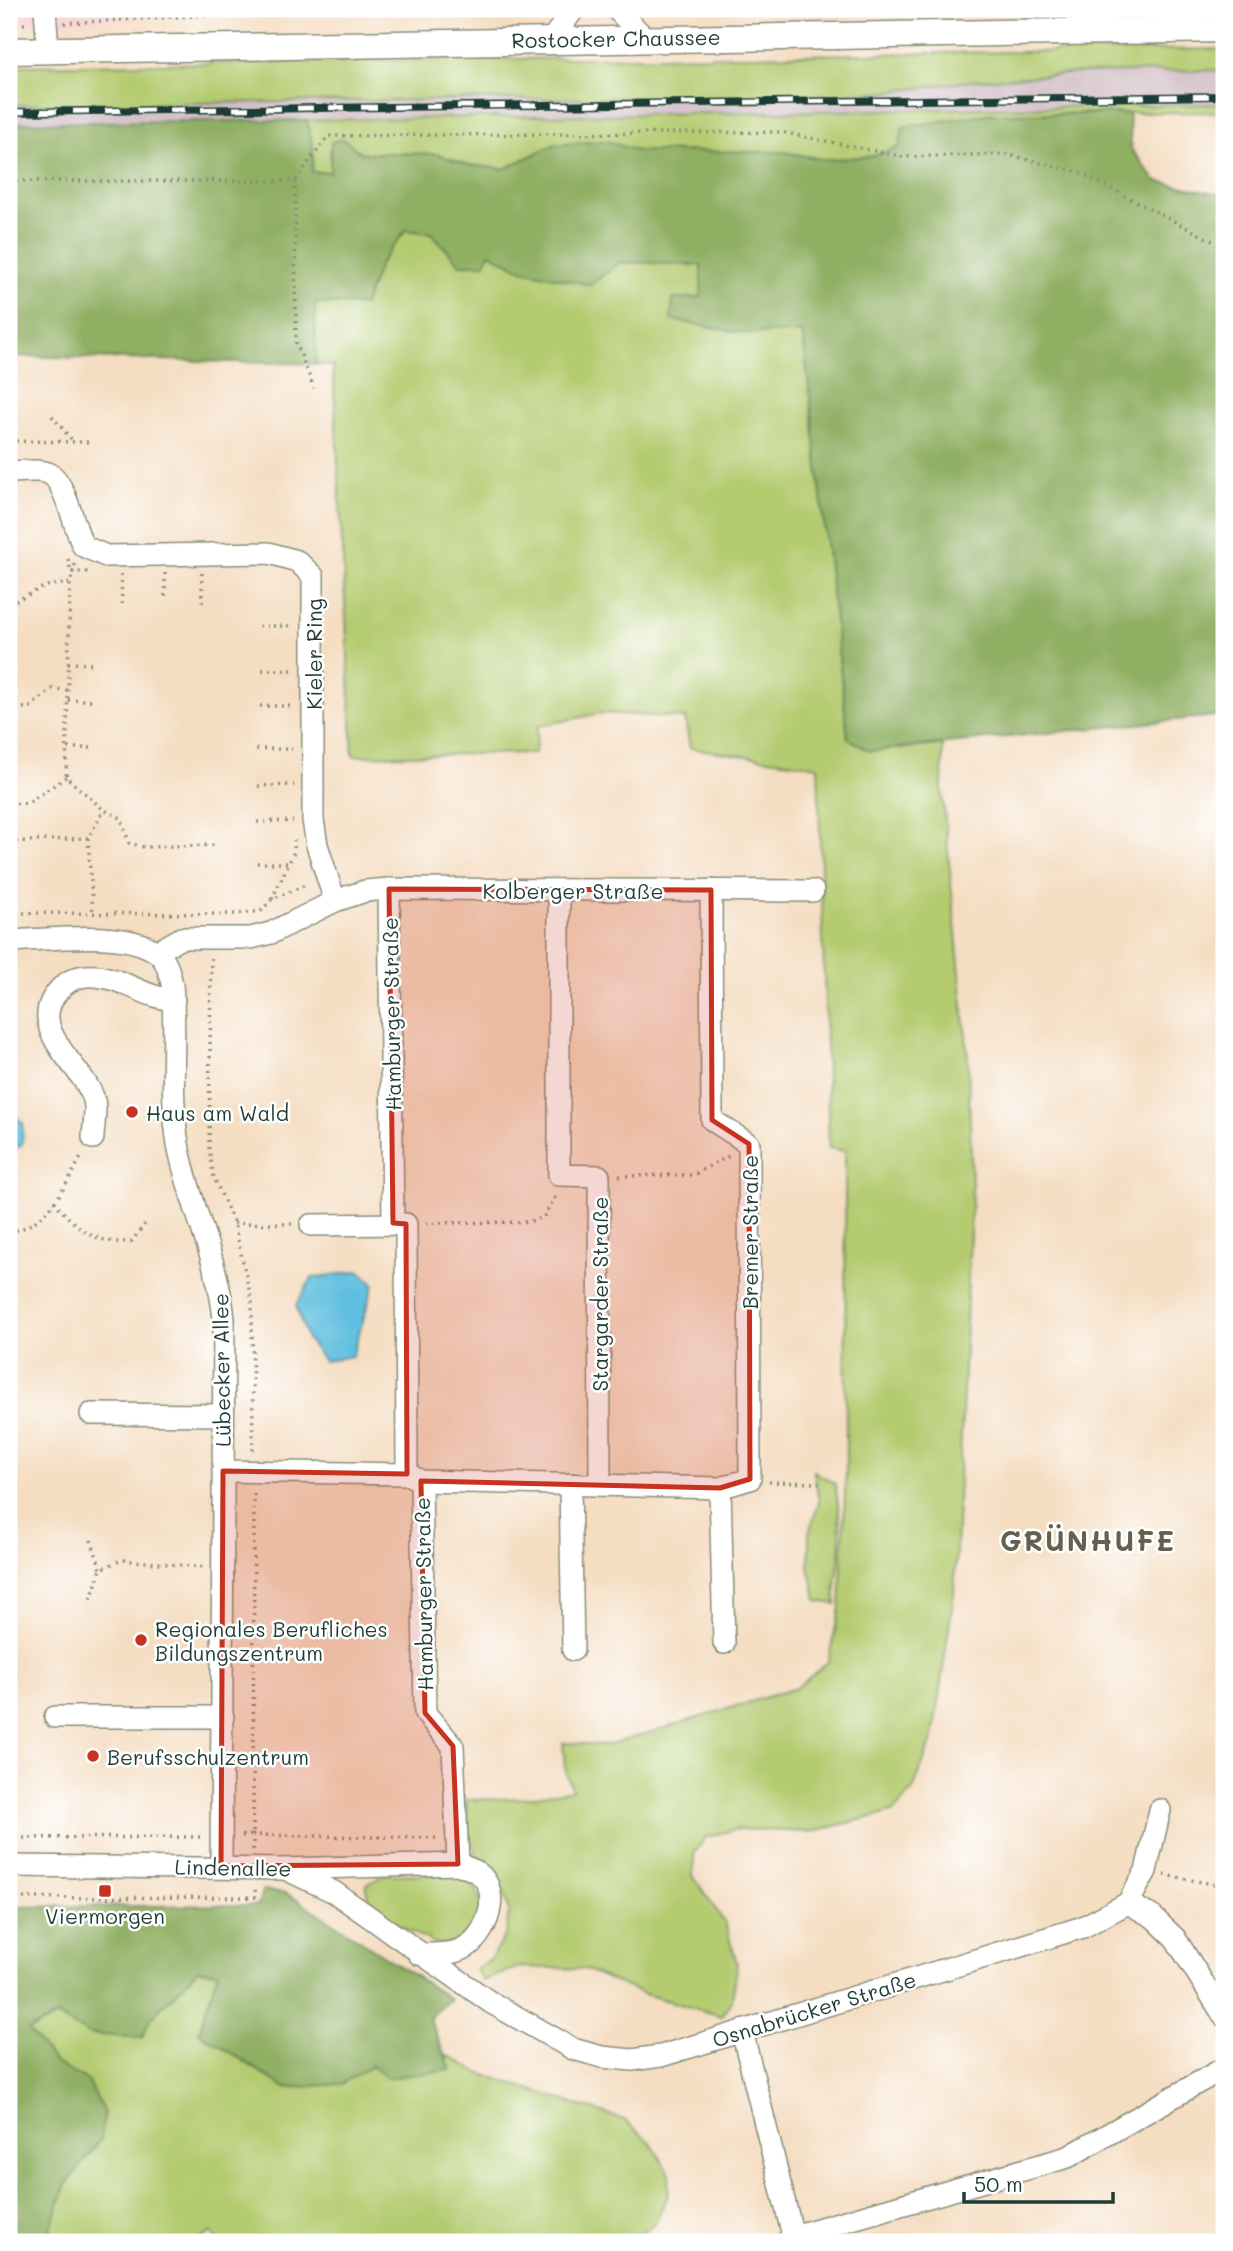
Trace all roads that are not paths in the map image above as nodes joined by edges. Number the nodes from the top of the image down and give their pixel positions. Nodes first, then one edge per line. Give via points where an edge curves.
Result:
1 (574, 9) edge
2 (616, 9) edge
3 (46, 16) edge
4 (1224, 29) edge
5 (645, 38) junction
6 (552, 39) junction
7 (48, 50) junction
8 (9, 51) edge
9 (9, 472) edge
10 (389, 890) junction
11 (559, 890) junction
12 (711, 890) junction
13 (813, 891) dead end
14 (335, 901) junction
15 (9, 941) edge
16 (157, 952) junction
17 (174, 1000) junction
18 (93, 1138) road end
19 (400, 1223) junction
20 (311, 1225) road end
21 (91, 1414) dead end
22 (223, 1415) junction
23 (223, 1471) junction
24 (414, 1477) junction
25 (570, 1484) junction
26 (600, 1485) junction
27 (720, 1489) junction
28 (724, 1643) dead end
29 (573, 1650) dead end
30 (55, 1717) dead end
31 (223, 1717) junction
32 (1160, 1811) dead end
33 (457, 1864) junction
34 (9, 1866) edge
35 (221, 1866) junction
36 (285, 1869) junction
37 (1128, 1903) junction
38 (419, 1954) junction
39 (1224, 2016) edge
40 (742, 2031) junction
41 (1224, 2067) edge
42 (790, 2239) edge

1 - 6 street
2 - 5 street
3 - 7 street
4 - 5 main road, Rostocker Chaussee
5 - 6 main road, Rostocker Chaussee
6 - 7 main road, Rostocker Chaussee
7 - 8 main road, Rostocker Chaussee
9 - 14 street, Kieler Ring via 48,473 60,482 74,547 106,556 269,553 297,561 313,576 313,820
10 - 11 street, Kolberger Straße
10 - 14 street, Kolberger Straße via 365,891
10 - 19 street, Hamburger Straße
11 - 12 street, Kolberger Straße
11 - 26 street, Stargarder Straße via 559,1175 599,1176
12 - 13 street, Kolberger Straße
12 - 27 street, Bremer Straße via 712,1120 749,1144 750,1479
14 - 16 street via 271,933 251,938 181,938
15 - 16 street via 126,940
16 - 17 street, Lübecker Allee via 168,967
17 - 18 street via 160,999 115,980 85,976 66,982 53,997 48,1013 51,1033 94,1101
17 - 22 street, Lübecker Allee via 177,1140 221,1291
19 - 20 street
19 - 24 street, Hamburger Straße
21 - 22 street
22 - 23 street, Lübecker Allee
23 - 24 street
23 - 31 street, Lübecker Allee
24 - 25 street
24 - 33 street, Hamburger Straße via 425,1713 453,1746
25 - 26 street
25 - 29 street
26 - 27 street
27 - 28 street
30 - 31 street
31 - 35 street, Lübecker Allee
32 - 37 street via 1146,1871
33 - 36 street, Lindenallee
33 - 38 street via 479,1873 490,1889 489,1915 464,1949
34 - 35 street, Lindenallee
35 - 36 street, Lindenallee
36 - 38 street, Osnabrücker Straße via 334,1892
37 - 39 street via 1153,1917 1175,1938
37 - 40 street, Osnabrücker Straße via 1083,1927
38 - 40 street, Osnabrücker Straße via 547,2036 602,2057 632,2060 661,2056
40 - 42 street
41 - 42 street via 1068,2157

